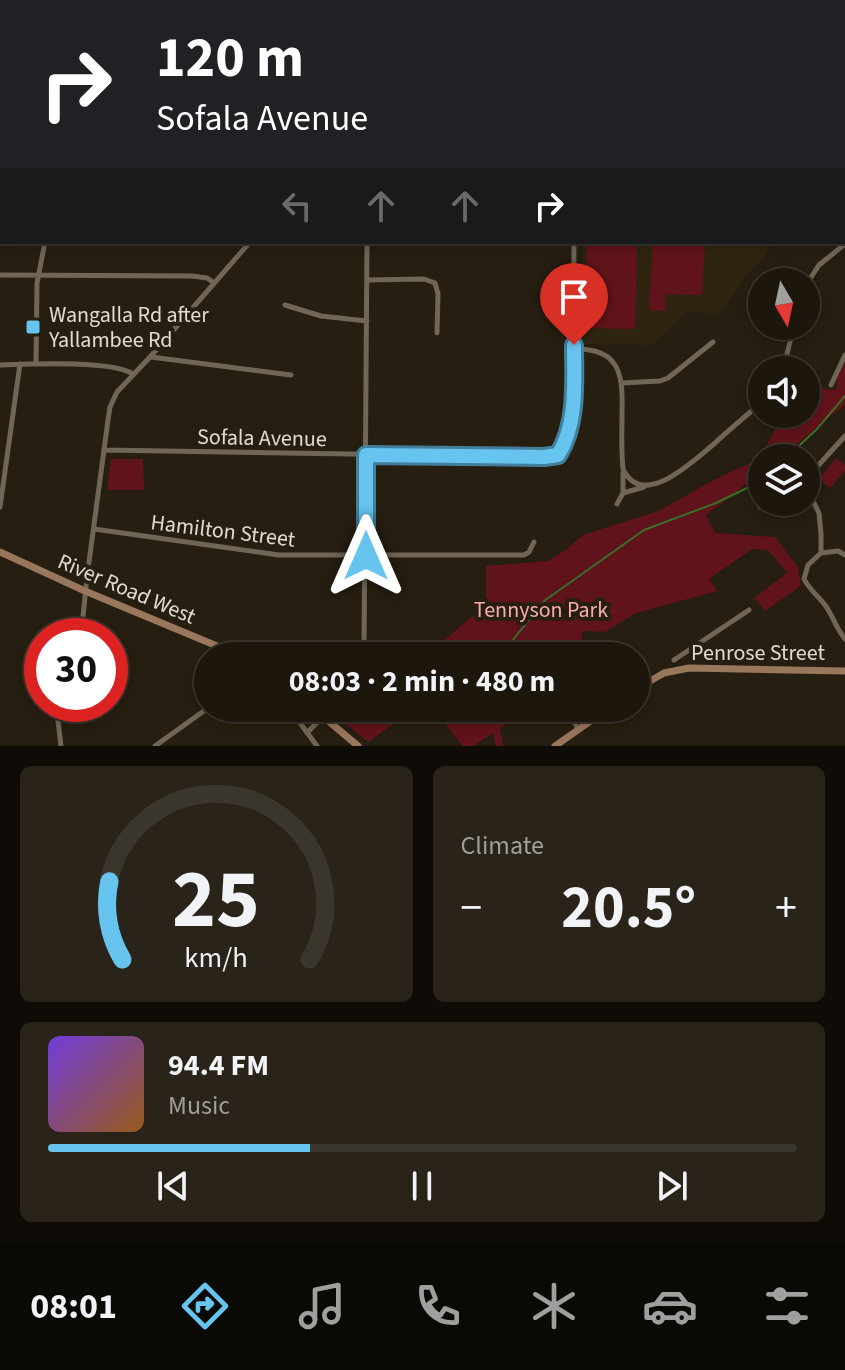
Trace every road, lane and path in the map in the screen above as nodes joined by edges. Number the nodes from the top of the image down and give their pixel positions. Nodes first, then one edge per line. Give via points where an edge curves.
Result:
1 (45, 244) edge
2 (248, 244) edge
3 (367, 244) edge
4 (574, 244) edge
5 (845, 244) edge
6 (817, 268) edge
7 (0, 275) edge
8 (38, 276) junction
9 (367, 280) junction
10 (214, 283) junction
11 (285, 305) dead end
12 (367, 321) junction
13 (437, 333) dead end
14 (713, 342) dead end
15 (574, 349) junction
16 (845, 355) edge
17 (150, 357) junction
18 (20, 364) junction
19 (36, 364) junction
20 (0, 365) edge
21 (133, 374) junction
22 (291, 375) dead end
23 (622, 383) junction
24 (831, 385) dead end
25 (748, 414) edge
26 (845, 436) edge
27 (105, 450) junction
28 (366, 455) junction
29 (820, 464) edge
30 (623, 469) junction
31 (648, 485) junction
32 (623, 493) junction
33 (617, 504) dead end
34 (0, 507) edge
35 (819, 516) edge
36 (94, 529) junction
37 (534, 542) dead end
38 (0, 552) edge
39 (821, 553) junction
40 (845, 555) edge
41 (366, 556) junction
42 (85, 591) junction
43 (749, 610) dead end
44 (83, 618) edge
45 (845, 639) edge
46 (207, 642) edge
47 (364, 642) edge
48 (674, 660) dead end
49 (845, 671) edge
50 (650, 681) edge
51 (194, 718) edge
52 (58, 722) edge
53 (299, 722) edge
54 (317, 722) edge
55 (330, 722) edge
56 (575, 722) edge
57 (589, 722) edge
58 (578, 730) junction
59 (307, 733) junction
60 (61, 746) edge
61 (155, 746) edge
62 (317, 746) edge
63 (358, 746) edge
64 (555, 746) edge

1 - 8 street
2 - 10 street
3 - 9 street
4 - 15 street
5 - 6 street
7 - 8 street
8 - 10 street via 192,276
8 - 19 street
9 - 12 street
9 - 13 street via 435,283
10 - 17 street
11 - 12 street
12 - 28 street
14 - 23 street via 668,378
15 - 23 street via 604,355 616,366
15 - 28 street, Sofala Avenue via 573,410 555,456
16 - 24 street
17 - 21 street
17 - 22 street
18 - 19 street
18 - 20 street
18 - 34 street
19 - 21 street via 110,366
21 - 27 street via 110,407
23 - 30 street
25 - 31 street via 677,474
26 - 29 street
27 - 28 street, Sofala Avenue
27 - 36 street
28 - 41 street
30 - 31 street via 633,482
30 - 32 street
31 - 32 street
32 - 33 street
35 - 39 street
36 - 41 street, Hamilton Street via 279,555
36 - 42 street
37 - 41 street, Hamilton Street via 524,555
38 - 42 main road, River Road West
39 - 40 street
39 - 45 street via 804,574 807,585
41 - 47 street
42 - 44 street
42 - 46 main road, River Road West
43 - 48 street
49 - 50 main road, Penrose Street via 689,668
51 - 61 street
52 - 60 street
53 - 59 street
54 - 59 street
55 - 63 main road
56 - 58 street
57 - 58 main road
58 - 64 main road
59 - 62 street

